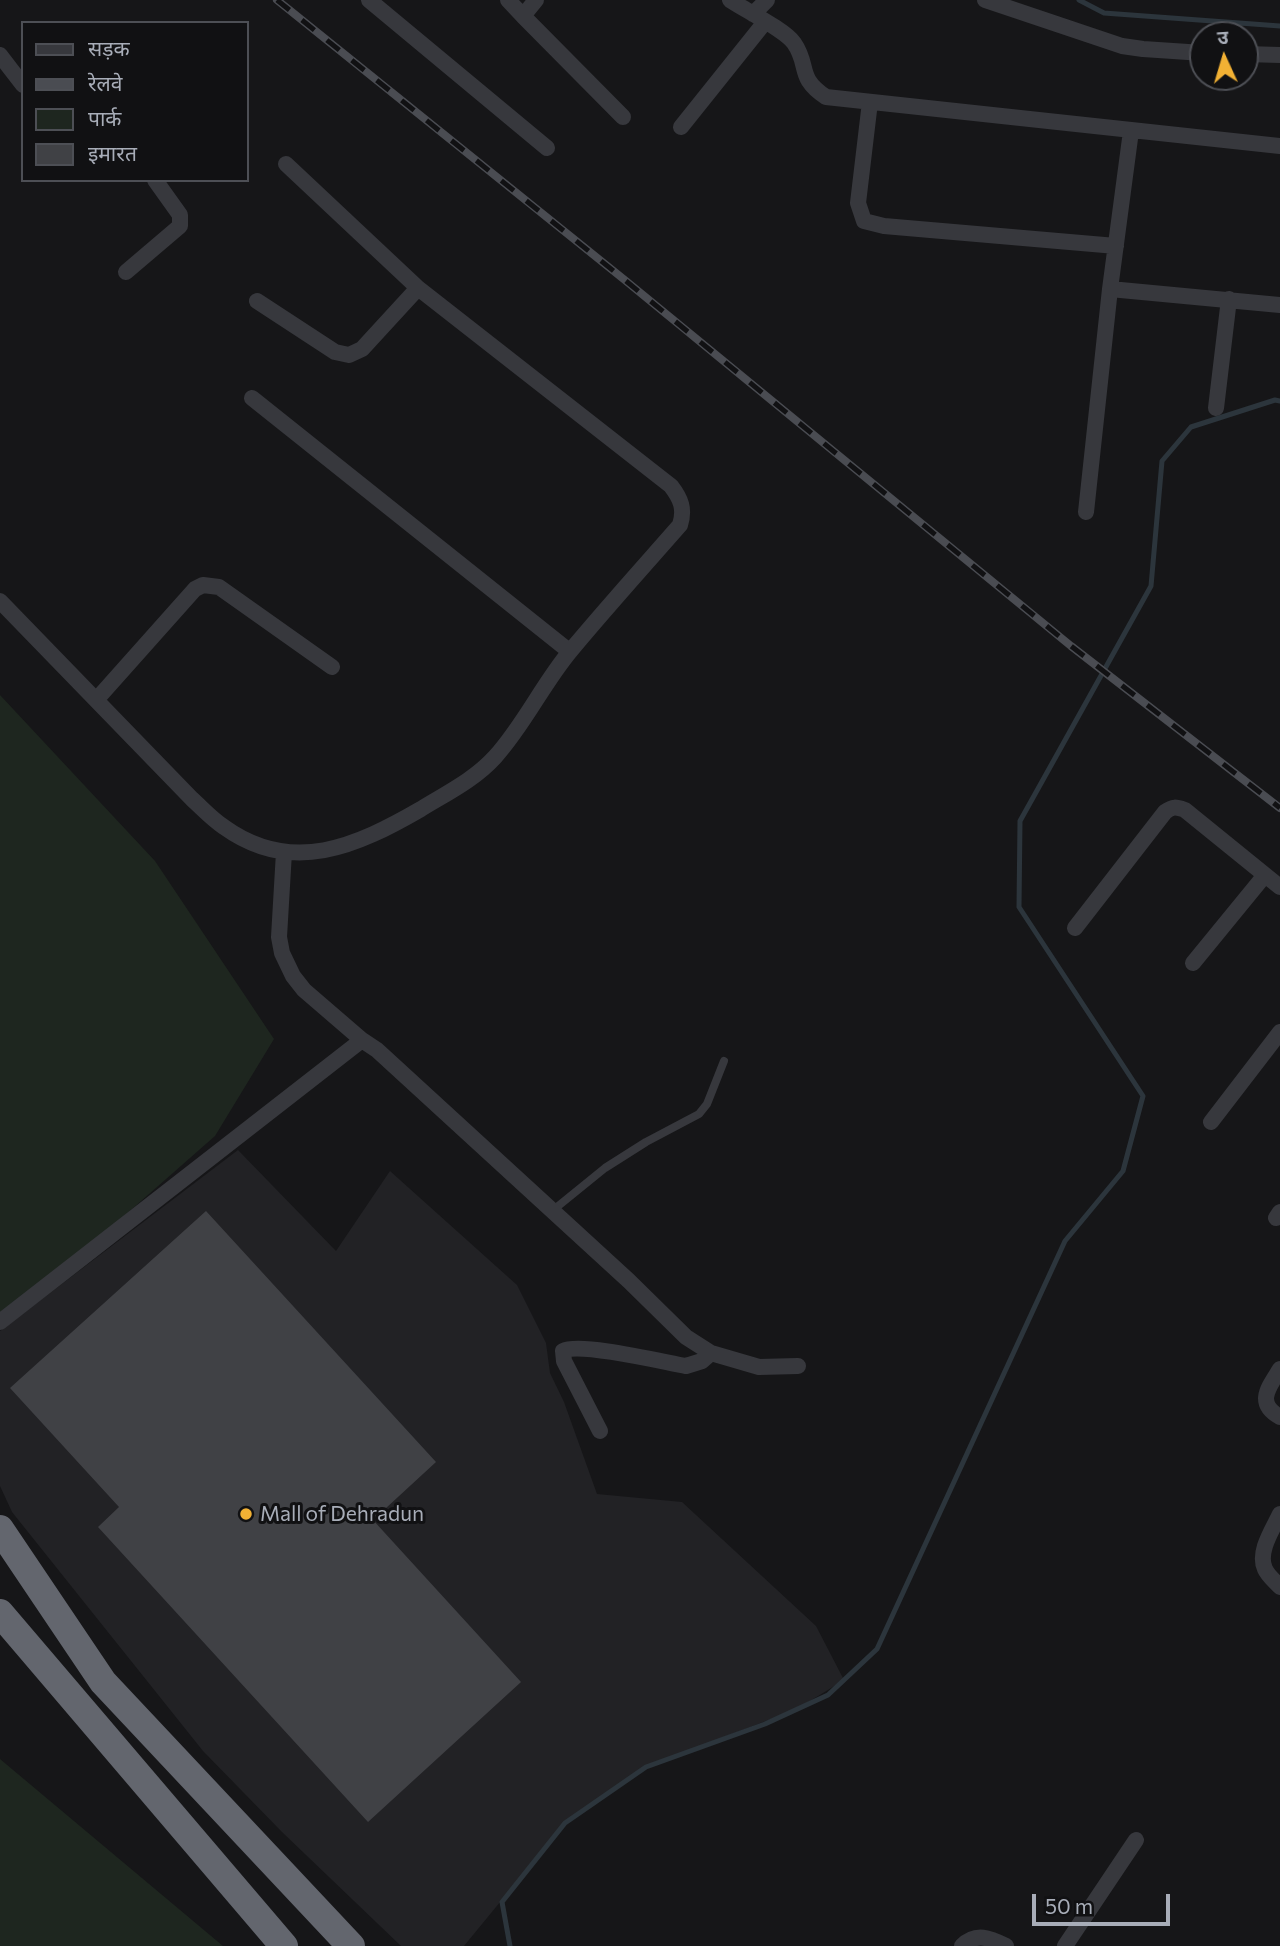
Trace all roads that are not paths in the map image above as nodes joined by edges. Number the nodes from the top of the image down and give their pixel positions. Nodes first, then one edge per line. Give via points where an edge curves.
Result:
1 (369, 0) edge
2 (508, 0) edge
3 (536, 0) edge
4 (730, 0) edge
5 (767, 0) edge
6 (985, 0) edge
7 (523, 16) junction
8 (759, 18) junction
9 (1189, 51) edge
10 (1259, 54) edge
11 (0, 55) edge
12 (1280, 55) edge
13 (21, 82) edge
14 (870, 102) junction
15 (623, 117) dead end
16 (681, 127) dead end
17 (1131, 131) junction
18 (1280, 146) edge
19 (547, 148) dead end
20 (286, 164) dead end
21 (156, 182) edge
22 (1116, 246) junction
23 (126, 272) dead end
24 (418, 288) junction
25 (1110, 289) junction
26 (1229, 299) junction
27 (257, 301) dead end
28 (1280, 305) edge
29 (252, 398) dead end
30 (1216, 408) dead end
31 (1086, 512) dead end
32 (0, 600) edge
33 (569, 651) junction
34 (332, 667) dead end
35 (97, 699) junction
36 (284, 852) junction
37 (1265, 875) junction
38 (1280, 887) edge
39 (1075, 928) dead end
40 (1194, 963) dead end
41 (1280, 1032) edge
42 (362, 1040) junction
43 (724, 1061) dead end
44 (1211, 1122) dead end
45 (552, 1211) junction
46 (0, 1322) edge
47 (711, 1353) junction
48 (798, 1366) dead end
49 (1280, 1369) edge
50 (1280, 1417) edge
51 (600, 1431) dead end
52 (1280, 1514) edge
53 (0, 1529) edge
54 (1280, 1587) edge
55 (0, 1614) edge
56 (1136, 1840) dead end
57 (284, 1946) edge
58 (351, 1946) edge
59 (962, 1946) edge
60 (1006, 1946) edge
61 (1065, 1946) edge

1 - 19 street
2 - 7 street
3 - 7 street
4 - 8 street
5 - 8 street
6 - 9 street via 1122,46
7 - 15 street
8 - 14 street via 795,45 813,89 826,97
8 - 16 street
10 - 12 street
11 - 13 street
14 - 17 street
14 - 22 street via 858,203 864,221
17 - 18 street
17 - 22 street
20 - 24 street
21 - 23 street via 180,215 180,226
22 - 25 street
24 - 27 street via 362,349 349,355 335,352
24 - 33 street via 671,486 679,497 684,512 680,525
25 - 26 street
25 - 31 street
26 - 28 street
26 - 30 street
29 - 33 street
32 - 35 street
33 - 36 street via 516,732 470,780 358,841 318,853
34 - 35 street via 219,587 203,585
35 - 36 street via 223,827 261,847
36 - 42 street via 279,937 286,963 304,990
37 - 38 street
37 - 39 street via 1185,810 1171,808
37 - 40 street
41 - 44 street
42 - 45 street
42 - 46 street
43 - 45 lane via 699,1114 605,1168
45 - 47 street via 685,1337
47 - 48 street via 759,1367
47 - 51 street via 687,1366 567,1348 564,1361
49 - 50 street via 1267,1389 1266,1400
52 - 54 street via 1263,1564
53 - 58 highway via 103,1682
55 - 57 highway
56 - 61 street
59 - 60 street via 980,1936

